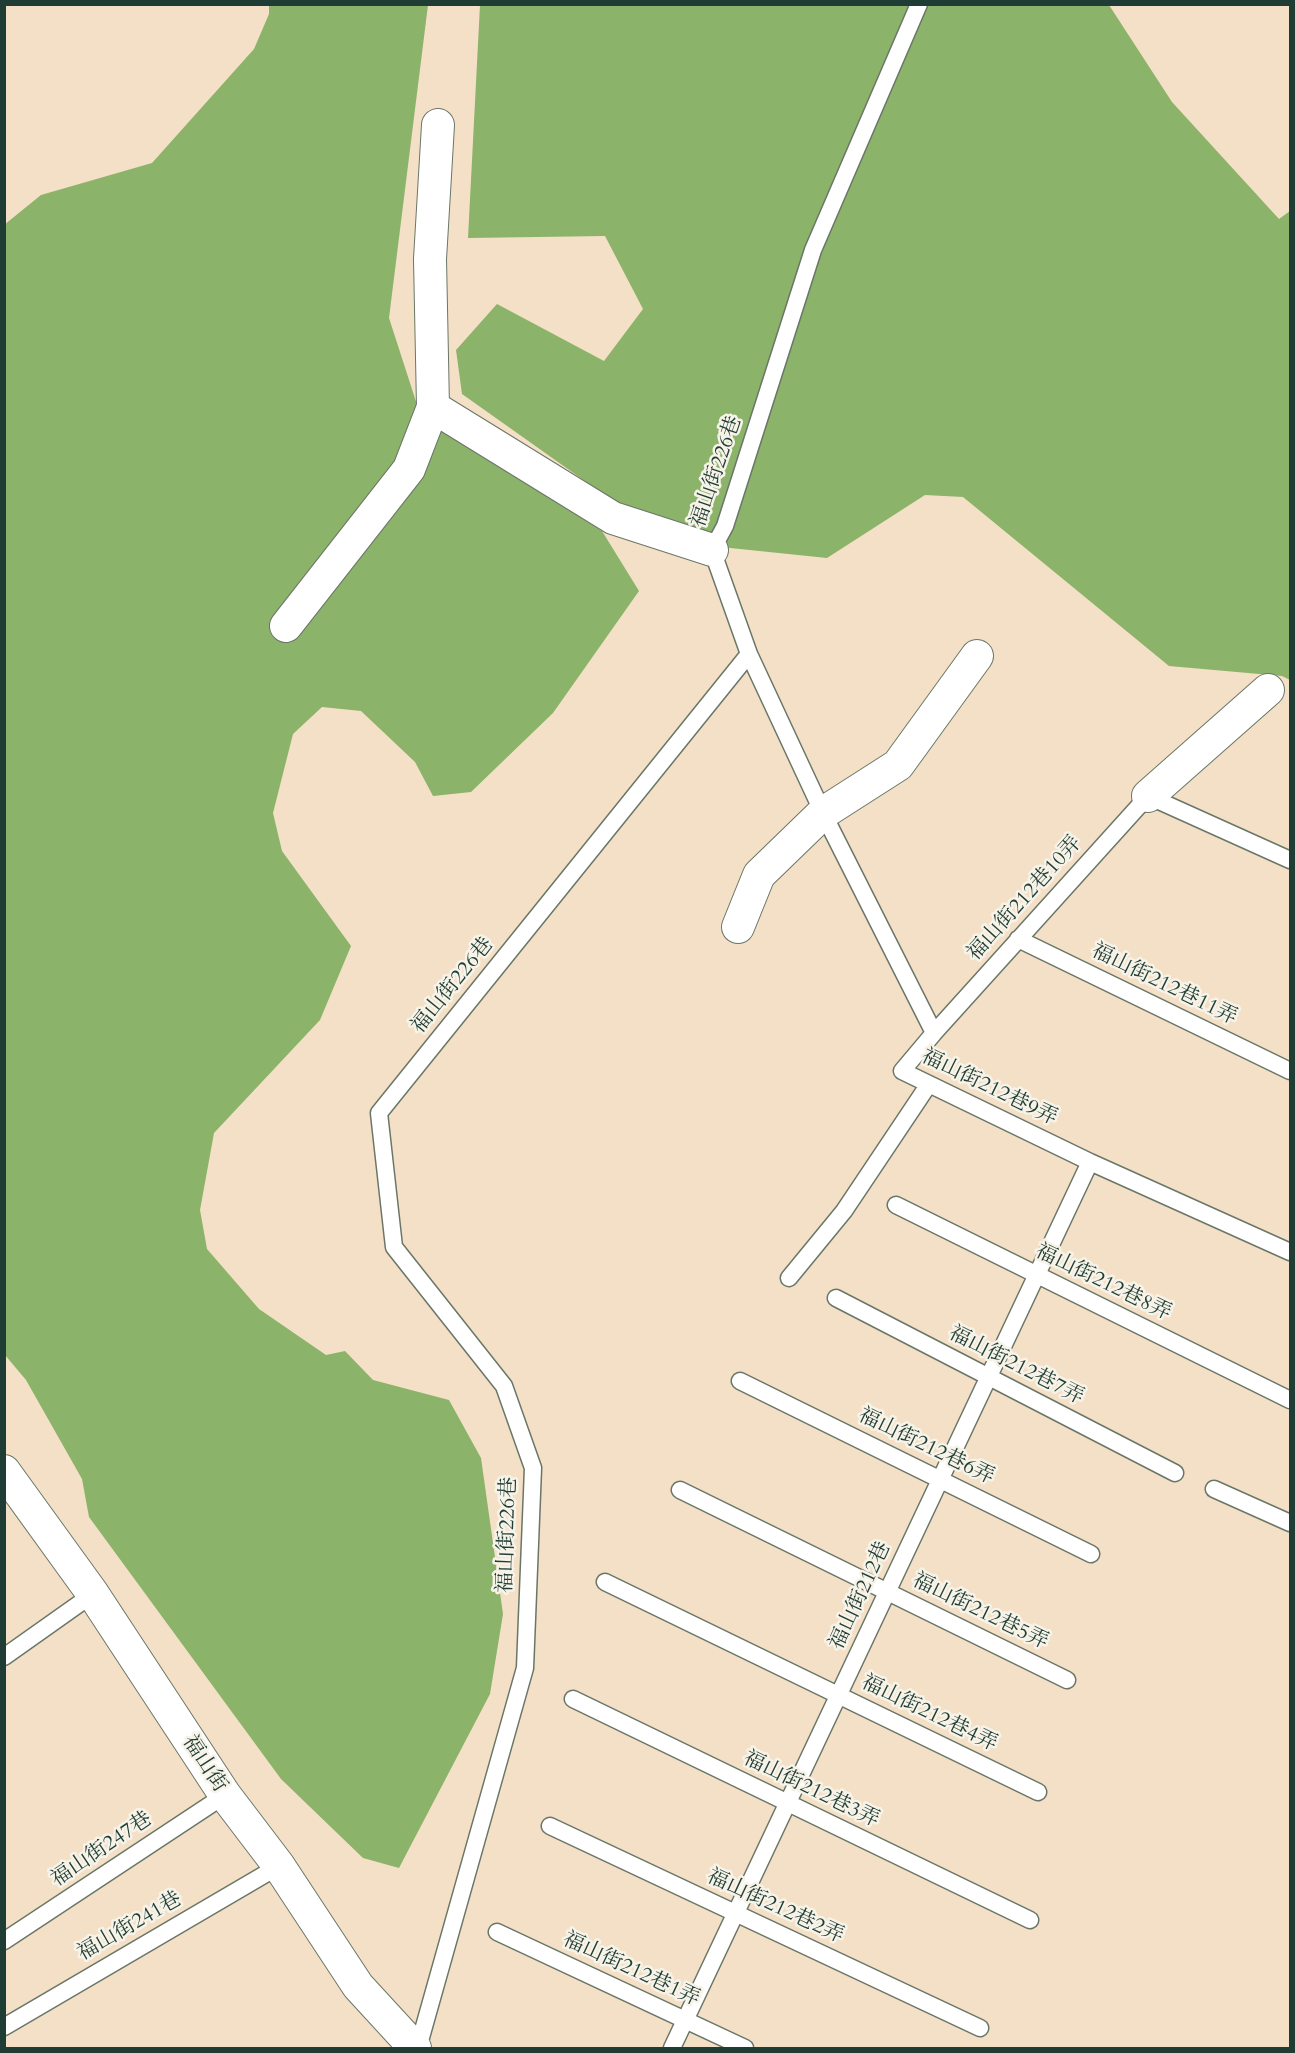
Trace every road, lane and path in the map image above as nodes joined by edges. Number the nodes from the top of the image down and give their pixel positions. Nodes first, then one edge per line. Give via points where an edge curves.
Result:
1 (919, 4) edge
2 (438, 124) dead end
3 (433, 407) junction
4 (712, 550) junction
5 (286, 626) dead end
6 (749, 654) junction
7 (977, 656) dead end
8 (1268, 690) dead end
9 (1148, 796) junction
10 (824, 813) junction
11 (1290, 860) edge
12 (738, 927) dead end
13 (1018, 939) junction
14 (934, 1033) junction
15 (1290, 1071) edge
16 (929, 1084) junction
17 (1090, 1162) junction
18 (896, 1205) dead end
19 (1290, 1252) edge
20 (1036, 1275) junction
21 (789, 1278) dead end
22 (836, 1298) dead end
23 (988, 1377) junction
24 (740, 1381) dead end
25 (1290, 1400) edge
26 (1175, 1473) dead end
27 (940, 1479) junction
28 (8, 1484) edge
29 (1214, 1489) dead end
30 (680, 1490) dead end
31 (1290, 1523) edge
32 (1091, 1554) dead end
33 (605, 1582) dead end
34 (887, 1592) junction
35 (93, 1594) junction
36 (4, 1657) edge
37 (1067, 1680) dead end
38 (839, 1695) junction
39 (573, 1699) dead end
40 (1038, 1792) dead end
41 (225, 1795) junction
42 (788, 1803) junction
43 (550, 1826) dead end
44 (279, 1866) junction
45 (736, 1913) junction
46 (1030, 1920) dead end
47 (497, 1932) dead end
48 (4, 1941) edge
49 (685, 2020) junction
50 (4, 2027) edge
51 (980, 2028) dead end
52 (417, 2049) edge
53 (672, 2049) edge
54 (745, 2049) edge

1 - 4 lane, 福山街226巷 via 813,250 725,525
2 - 3 street via 430,259
3 - 4 street via 613,518
3 - 5 street via 409,469
4 - 6 lane, 福山街226巷
6 - 10 lane, 福山街212巷9弄
6 - 52 lane, 福山街226巷 via 379,1113 394,1247 504,1386 533,1467 525,1668
7 - 10 street via 898,765
8 - 9 street
9 - 11 lane
9 - 13 lane, 福山街212巷10弄
10 - 12 street via 759,875
10 - 14 lane, 福山街212巷9弄
13 - 14 lane, 福山街212巷10弄
13 - 15 lane, 福山街212巷11弄
14 - 16 lane, 福山街212巷9弄 via 902,1071
16 - 17 lane, 福山街212巷9弄
16 - 21 lane via 844,1211
17 - 19 lane, 福山街212巷9弄
17 - 20 lane, 福山街212巷
18 - 20 lane, 福山街212巷8弄
20 - 23 lane, 福山街212巷
20 - 25 lane, 福山街212巷8弄
22 - 23 lane, 福山街212巷7弄
23 - 26 lane, 福山街212巷7弄
23 - 27 lane, 福山街212巷
24 - 27 lane, 福山街212巷6弄
27 - 32 lane, 福山街212巷6弄
27 - 34 lane, 福山街212巷
28 - 35 street, 福山街
29 - 31 lane
30 - 34 lane, 福山街212巷5弄
33 - 38 lane, 福山街212巷4弄
34 - 37 lane, 福山街212巷5弄
34 - 38 lane, 福山街212巷
35 - 36 lane
35 - 41 street, 福山街
38 - 40 lane, 福山街212巷4弄
38 - 42 lane, 福山街212巷
39 - 42 lane, 福山街212巷3弄
41 - 44 street, 福山街
41 - 48 lane, 福山街247巷
42 - 45 lane, 福山街212巷
42 - 46 lane, 福山街212巷3弄
43 - 45 lane, 福山街212巷2弄
44 - 50 lane, 福山街241巷
44 - 52 street, 福山街 via 358,1986
45 - 49 lane, 福山街212巷
45 - 51 lane, 福山街212巷2弄
47 - 49 lane, 福山街212巷1弄
49 - 53 lane, 福山街212巷
49 - 54 lane, 福山街212巷1弄

